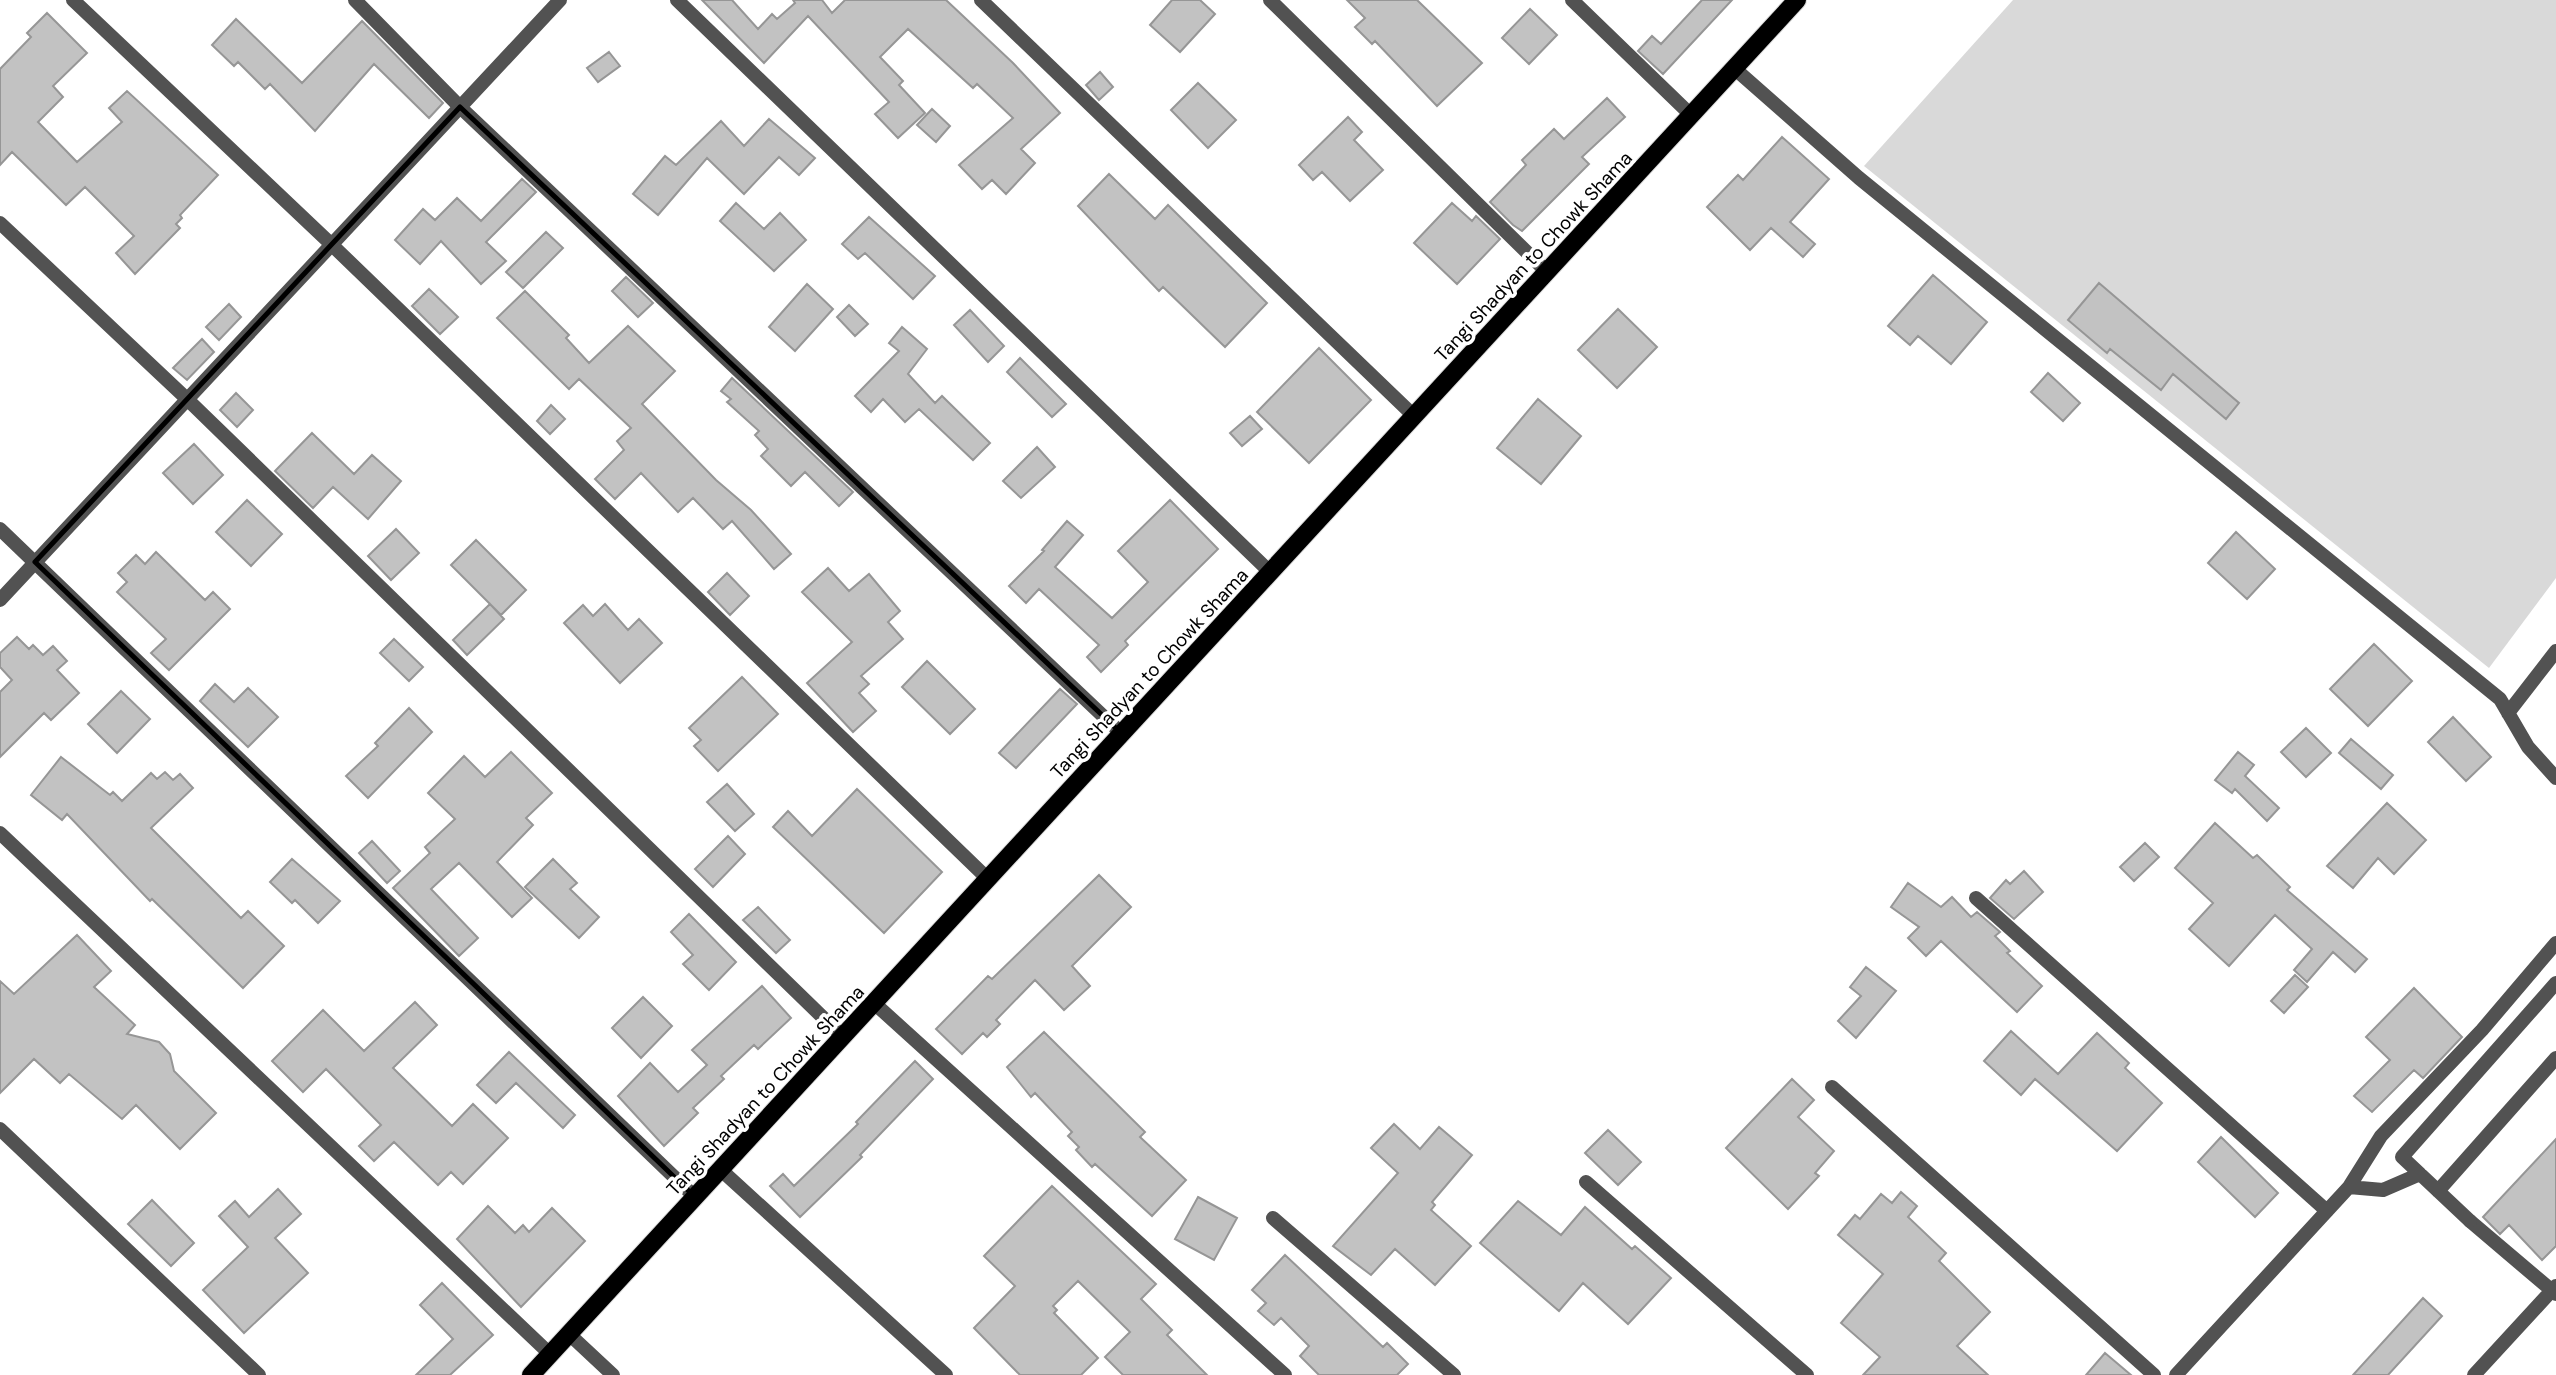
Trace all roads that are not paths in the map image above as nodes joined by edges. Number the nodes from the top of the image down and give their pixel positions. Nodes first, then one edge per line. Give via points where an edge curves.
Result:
1 (73, 0) edge
2 (355, 0) edge
3 (560, 0) edge
4 (677, 0) edge
5 (981, 0) edge
6 (1270, 0) edge
7 (1572, 0) edge
8 (1797, 0) edge
9 (1734, 68) junction
10 (460, 107) junction
11 (1691, 115) junction
12 (0, 223) edge
13 (332, 245) junction
14 (1547, 272) junction
15 (188, 400) junction
16 (1414, 416) junction
17 (0, 529) edge
18 (35, 562) junction
19 (1270, 572) junction
20 (0, 600) edge
21 (2556, 650) edge
22 (2508, 713) junction
23 (1121, 733) junction
24 (2556, 778) edge
25 (0, 833) edge
26 (988, 879) junction
27 (1976, 898) dead end
28 (2556, 943) edge
29 (2556, 983) edge
30 (874, 1003) junction
31 (842, 1037) junction
32 (2556, 1058) edge
33 (1832, 1087) dead end
34 (0, 1129) edge
35 (720, 1169) junction
36 (2420, 1174) junction
37 (1586, 1182) dead end
38 (2349, 1187) junction
39 (2438, 1191) junction
40 (695, 1197) junction
41 (2328, 1211) junction
42 (1273, 1218) dead end
43 (2555, 1290) edge
44 (569, 1334) junction
45 (550, 1354) junction
46 (259, 1375) edge
47 (531, 1375) edge
48 (613, 1375) edge
49 (946, 1375) edge
50 (1285, 1375) edge
51 (1454, 1375) edge
52 (1807, 1375) edge
53 (2154, 1375) edge
54 (2176, 1375) edge
55 (2474, 1375) edge

1 - 13 street
2 - 10 street
3 - 10 street
4 - 19 street
5 - 16 street
6 - 14 street
7 - 11 street
8 - 9 main road, Tangi Shadyan to Chowk Shama
9 - 11 main road, Tangi Shadyan to Chowk Shama
9 - 22 street via 1859,178 2500,699
10 - 13 street
10 - 23 street
11 - 14 main road, Tangi Shadyan to Chowk Shama
12 - 15 street
13 - 15 street
13 - 26 street
14 - 16 main road, Tangi Shadyan to Chowk Shama
15 - 18 street
15 - 31 street
16 - 19 main road, Tangi Shadyan to Chowk Shama
17 - 18 street
18 - 20 street
18 - 40 street
19 - 23 main road, Tangi Shadyan to Chowk Shama
21 - 22 street
22 - 24 street via 2528,747
23 - 26 main road, Tangi Shadyan to Chowk Shama
25 - 45 street
26 - 30 main road, Tangi Shadyan to Chowk Shama
27 - 41 street
28 - 38 street via 2482,1030 2381,1136
29 - 36 street via 2402,1157
30 - 31 main road, Tangi Shadyan to Chowk Shama
30 - 50 street
31 - 35 main road, Tangi Shadyan to Chowk Shama
32 - 39 street
33 - 53 street
34 - 46 street
35 - 40 main road, Tangi Shadyan to Chowk Shama
35 - 49 street
36 - 38 street via 2383,1190
36 - 39 street
37 - 52 street
38 - 41 street
39 - 43 street
40 - 44 main road, Tangi Shadyan to Chowk Shama
41 - 54 street
42 - 51 street
43 - 55 street
44 - 45 main road, Tangi Shadyan to Chowk Shama
44 - 48 street
45 - 47 main road, Tangi Shadyan to Chowk Shama

